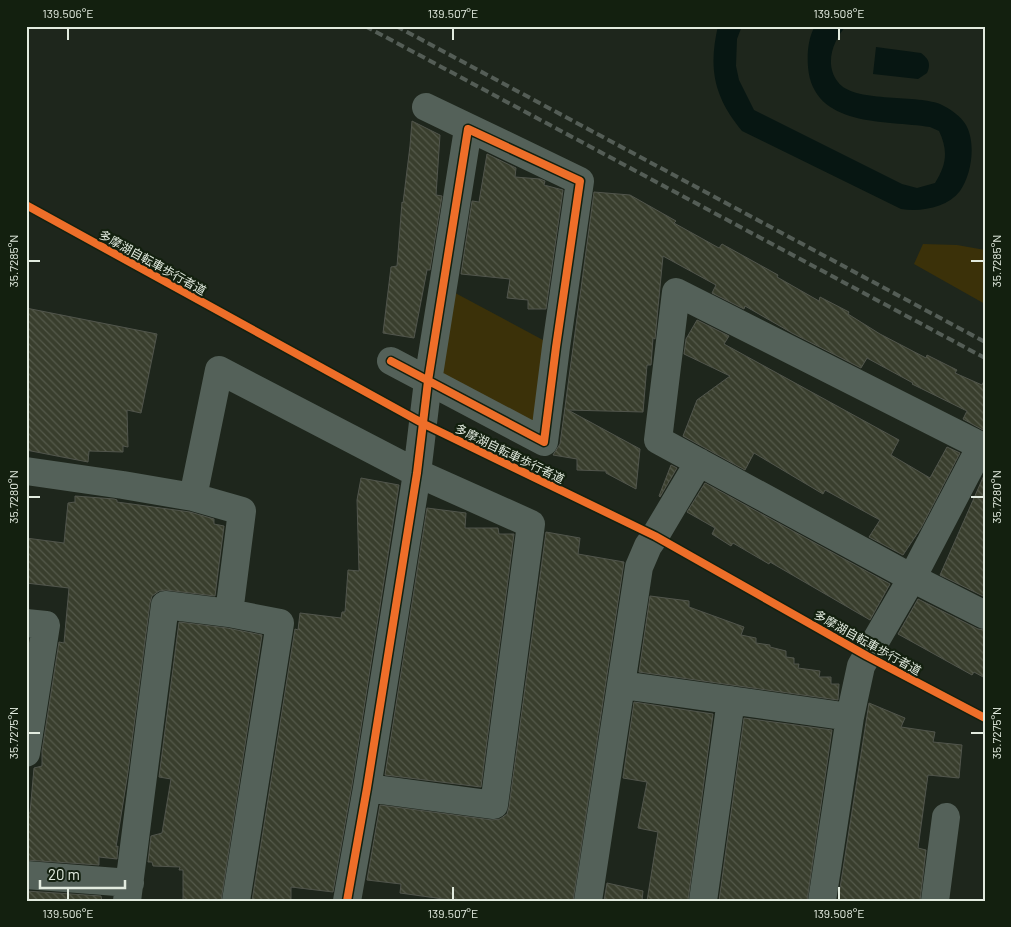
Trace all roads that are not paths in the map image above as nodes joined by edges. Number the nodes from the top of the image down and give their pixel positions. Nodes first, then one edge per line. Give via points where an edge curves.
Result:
1 (426, 108) dead end
2 (468, 129) junction
3 (391, 361) dead end
4 (428, 381) junction
5 (983, 447) edge
6 (699, 462) junction
7 (26, 471) edge
8 (417, 473) junction
9 (193, 497) junction
10 (912, 578) junction
11 (229, 613) junction
12 (985, 615) edge
13 (26, 623) edge
14 (622, 684) junction
15 (731, 700) junction
16 (850, 717) junction
17 (26, 753) edge
18 (367, 788) junction
19 (946, 817) dead end
20 (26, 875) edge
21 (128, 892) edge
22 (236, 901) edge
23 (347, 901) edge
24 (588, 901) edge
25 (703, 901) edge
26 (822, 901) edge
27 (935, 901) edge

1 - 2 street
2 - 4 street
2 - 4 street via 580,181 544,442
3 - 4 street
4 - 8 street
5 - 6 street via 676,292 658,440
5 - 10 street
6 - 10 street
6 - 14 street via 648,546 639,567
7 - 9 street
8 - 9 street via 219,370
8 - 18 street
8 - 18 street via 531,524 494,804
9 - 11 street via 242,511
10 - 12 street
10 - 16 street via 861,666
11 - 21 street via 165,605
11 - 22 street via 280,623
13 - 17 street via 46,625
14 - 15 street
14 - 24 street
15 - 16 street
15 - 25 street
16 - 26 street
18 - 23 street
19 - 27 street
20 - 21 street

